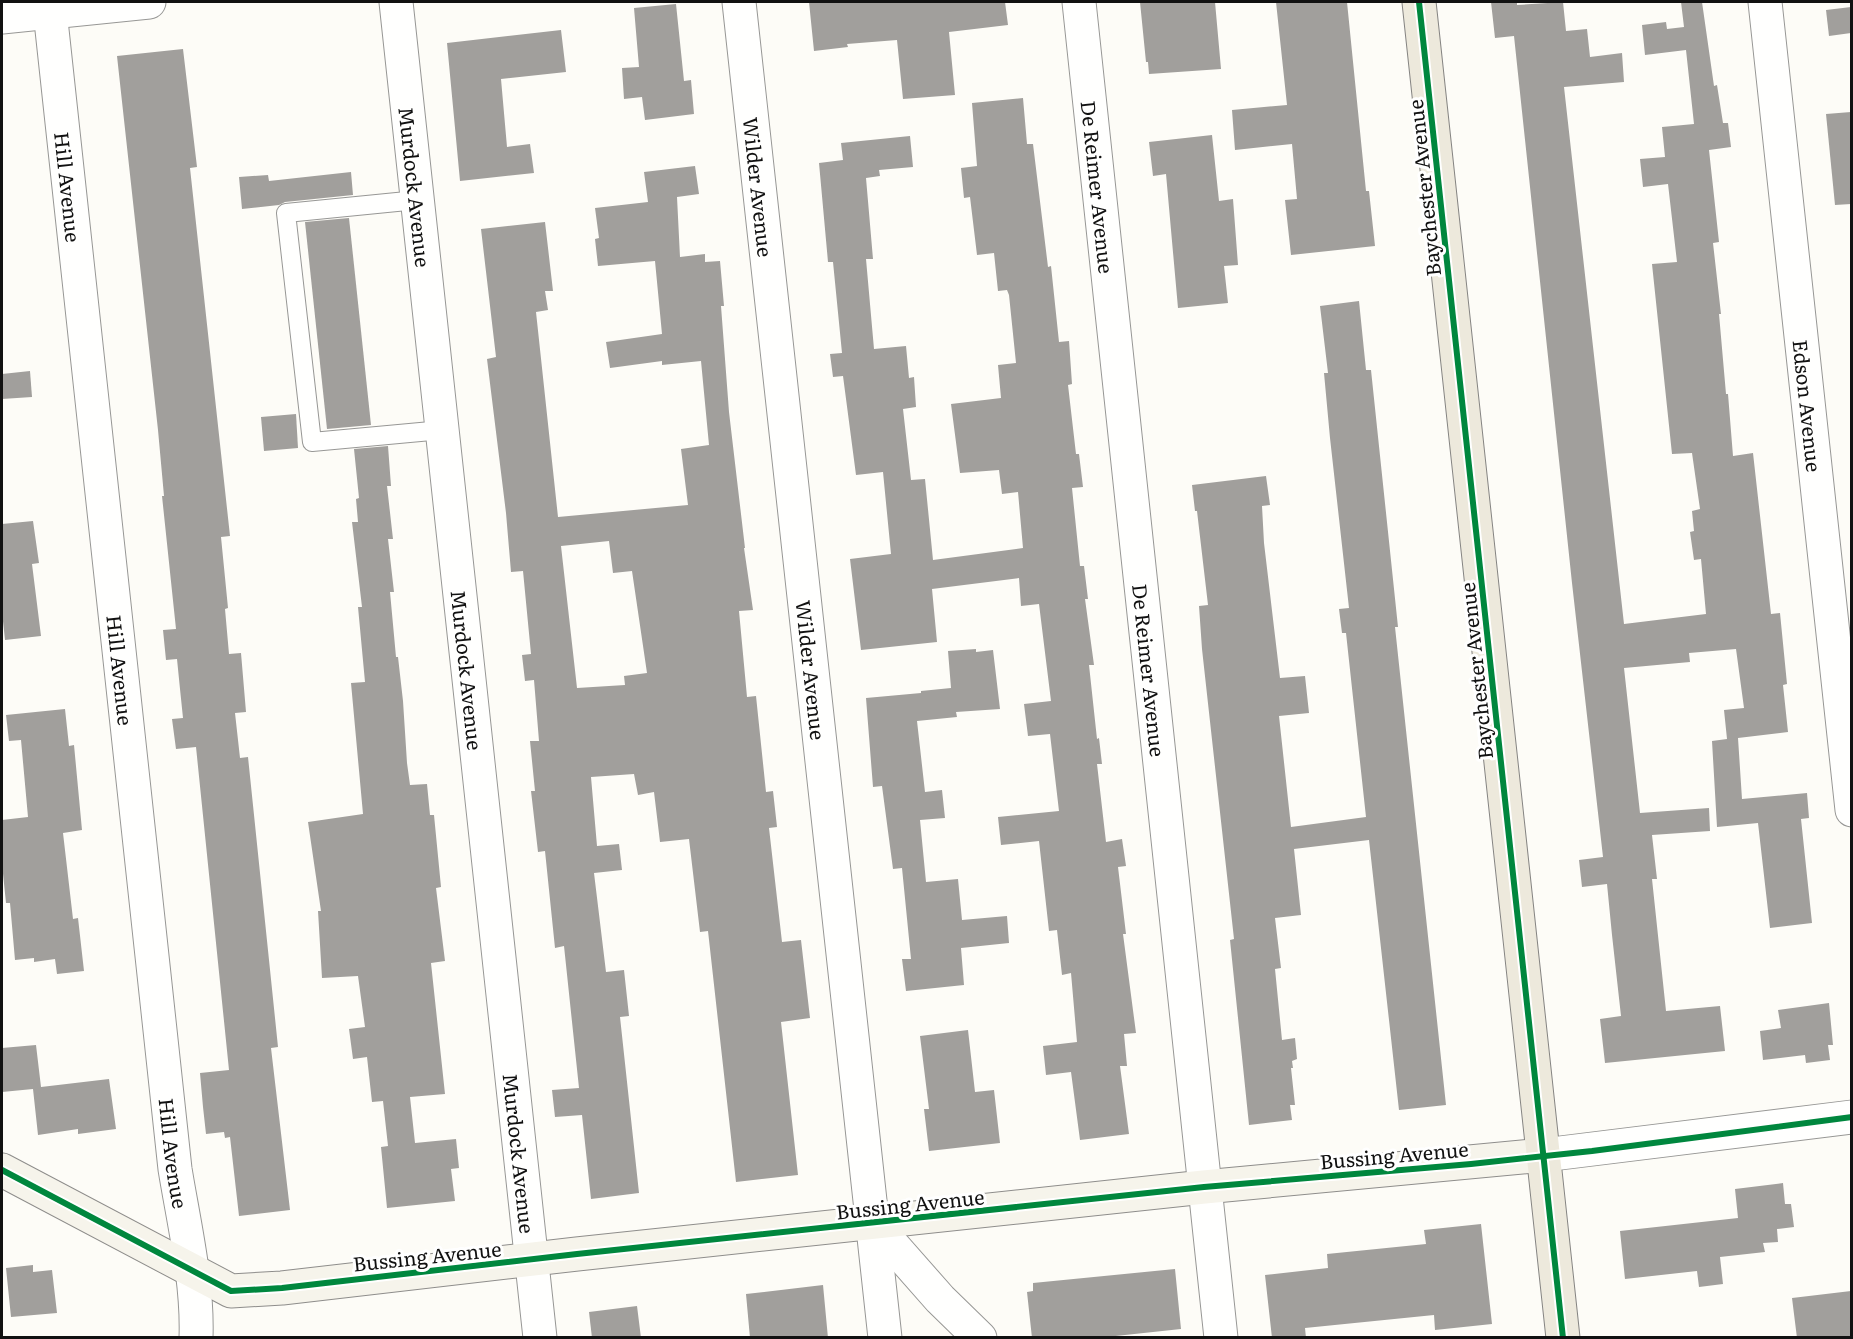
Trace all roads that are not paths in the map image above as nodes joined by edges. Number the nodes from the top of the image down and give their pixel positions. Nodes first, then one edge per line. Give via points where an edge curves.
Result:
1 (149, 2) edge
2 (396, 2) edge
3 (739, 2) edge
4 (1079, 2) edge
5 (1419, 2) edge
6 (1765, 2) edge
7 (49, 7) edge
8 (2, 17) edge
9 (417, 200) junction
10 (442, 430) junction
11 (1851, 810) edge
12 (1851, 1117) edge
13 (1544, 1155) junction
14 (2, 1170) edge
15 (1204, 1187) junction
16 (873, 1223) junction
17 (532, 1260) junction
18 (191, 1270) junction
19 (196, 1338) edge
20 (540, 1338) edge
21 (885, 1338) edge
22 (980, 1338) edge
23 (1221, 1338) edge
24 (1563, 1338) edge

1 - 7 street
2 - 9 street, Murdock Avenue
3 - 16 street, Wilder Avenue
4 - 15 street, De Reimer Avenue
5 - 13 main road, Baychester Avenue
6 - 11 street, Edson Avenue
7 - 8 street
7 - 18 street, Hill Avenue via 174,1157
9 - 10 street, Murdock Avenue
9 - 10 lane via 286,213 312,442
10 - 17 street, Murdock Avenue
12 - 13 street, Bussing Avenue
13 - 15 street, Bussing Avenue
13 - 24 main road, Baychester Avenue
14 - 18 street, Bussing Avenue
15 - 16 street, Bussing Avenue
15 - 23 street, De Reimer Avenue
16 - 17 street, Bussing Avenue
16 - 21 street, Wilder Avenue
16 - 22 street
17 - 18 street, Bussing Avenue via 231,1292
17 - 20 street, Murdock Avenue
18 - 19 street, Hill Avenue

